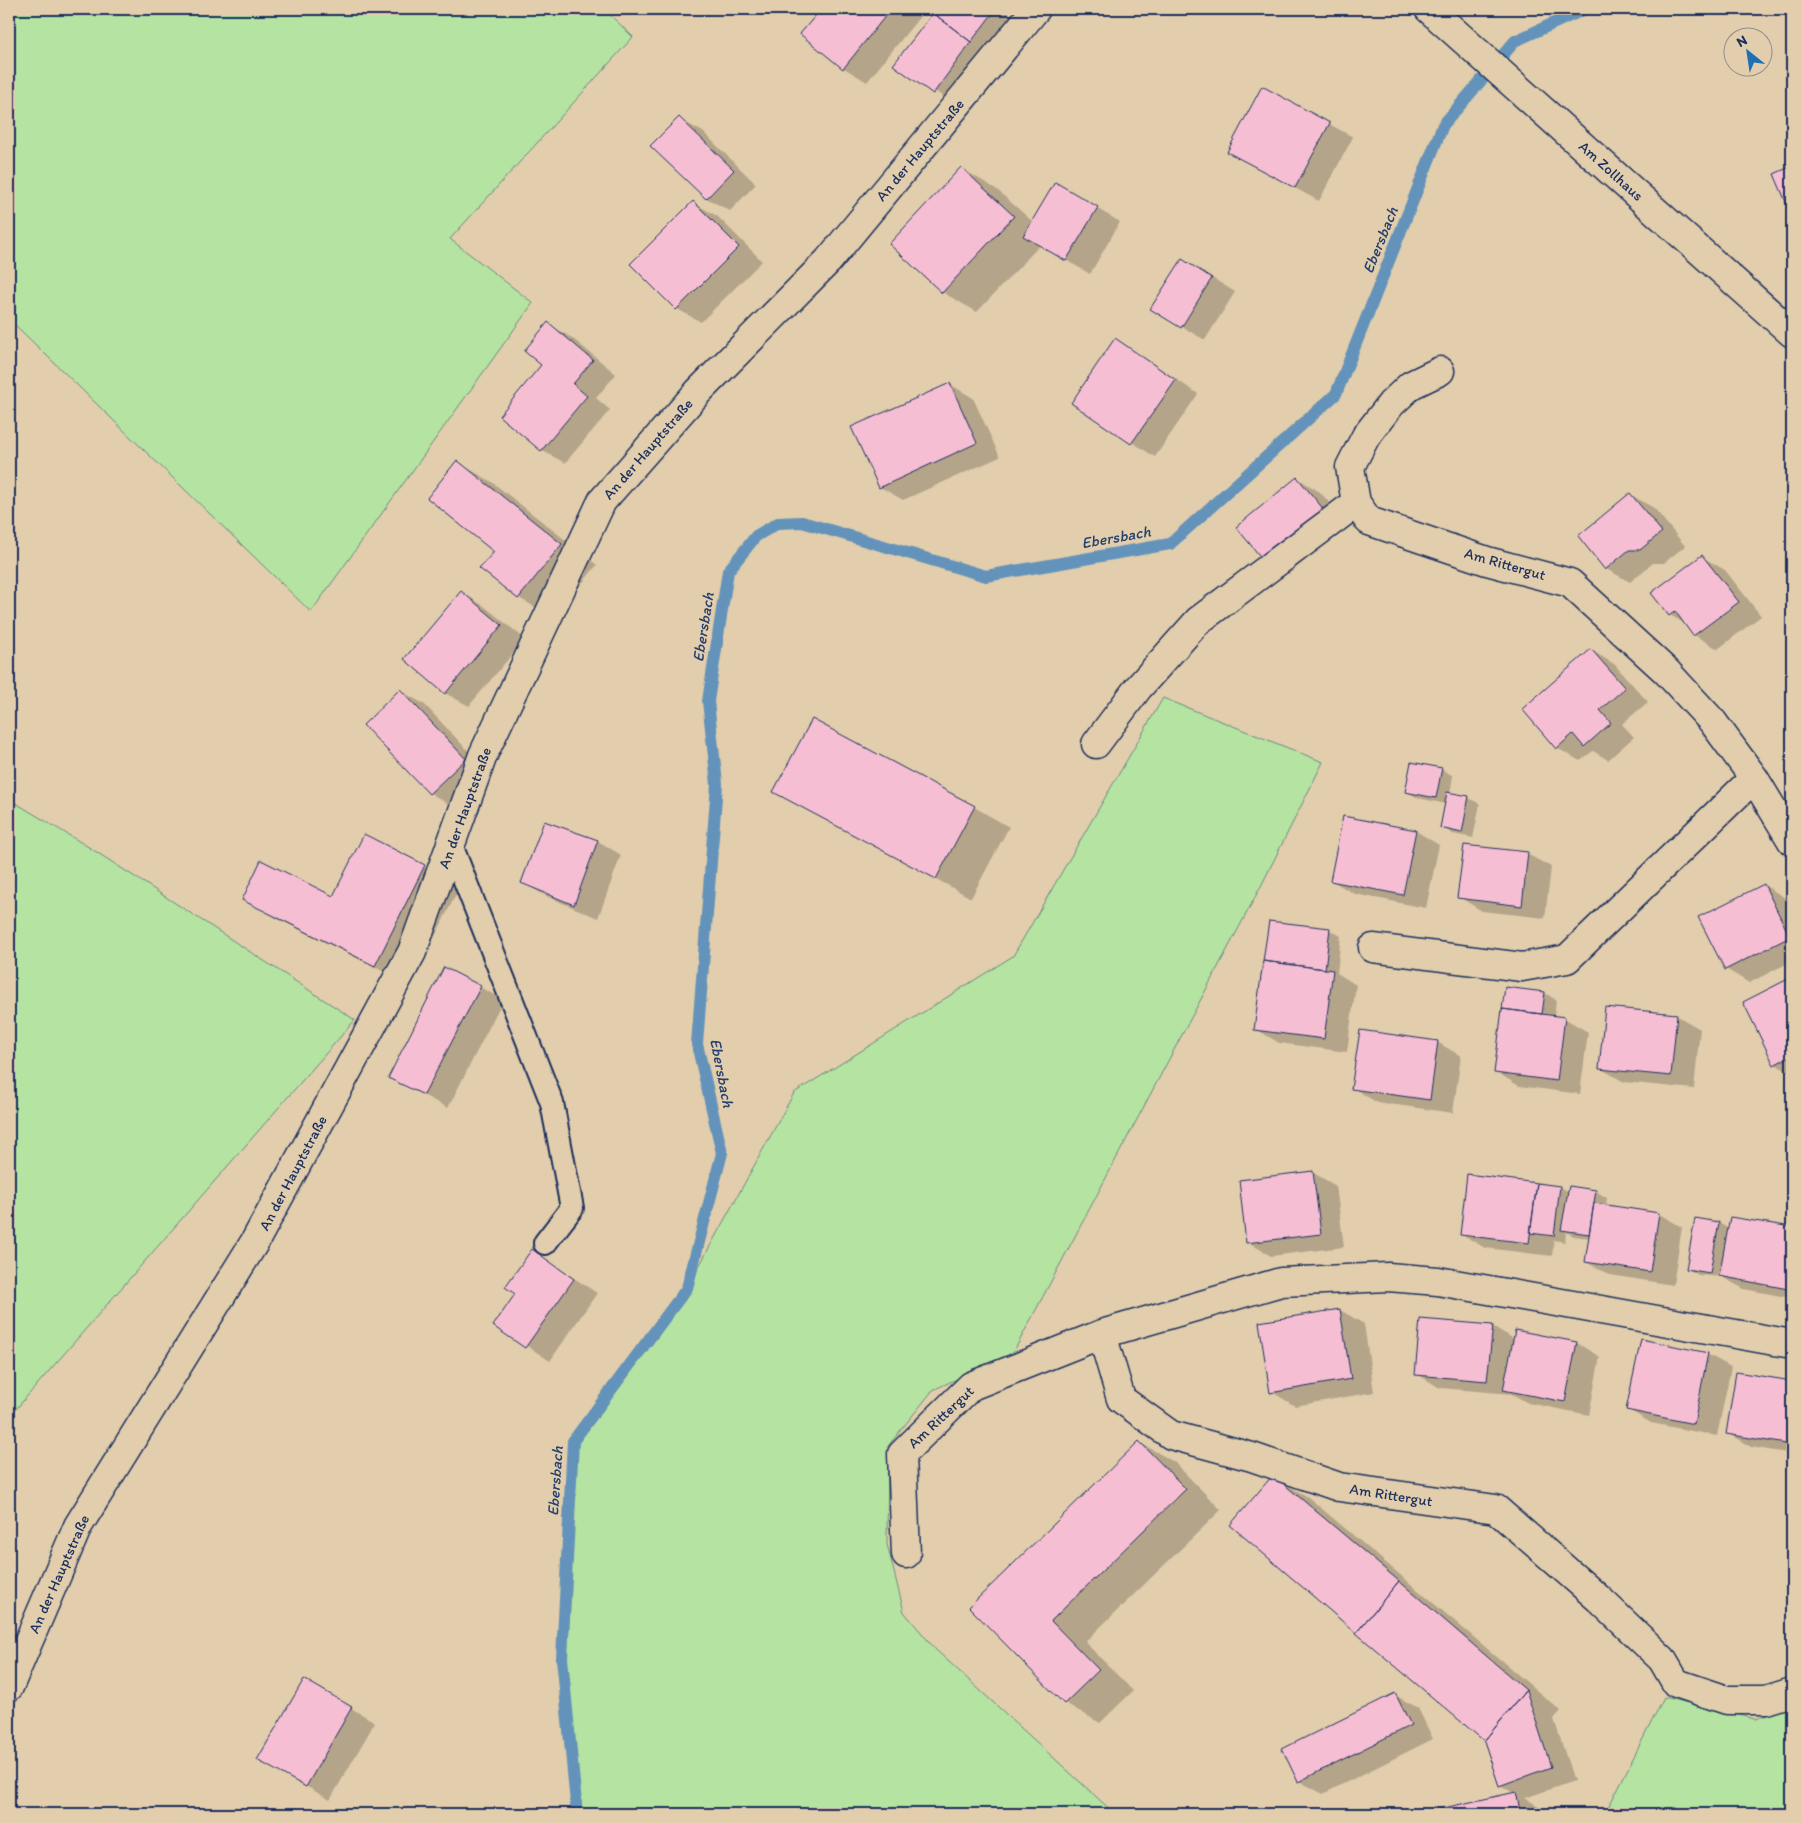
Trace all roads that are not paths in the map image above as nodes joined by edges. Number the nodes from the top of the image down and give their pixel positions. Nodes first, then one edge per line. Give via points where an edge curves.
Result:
1 (1036, 9) edge
2 (1428, 9) edge
3 (1792, 334) edge
4 (1440, 371) dead end
5 (1356, 503) junction
6 (1096, 744) dead end
7 (1754, 778) junction
8 (1792, 841) edge
9 (451, 844) junction
10 (1373, 948) dead end
11 (544, 1243) dead end
12 (1102, 1334) junction
13 (1792, 1344) edge
14 (906, 1554) dead end
15 (9, 1687) edge
16 (1792, 1692) edge

1 - 9 street, An der Hauptstraße via 828,261 698,392 602,501 483,755
2 - 3 street, Am Zollhaus
4 - 5 street via 1411,385 1366,436 1350,467
5 - 6 street via 1198,621 1138,688
5 - 7 street, Am Rittergut via 1369,521 1487,561 1570,582 1666,671 1713,722
7 - 8 street, Am Rittergut
7 - 10 street via 1567,959 1522,967
9 - 11 lane via 552,1103 572,1208
9 - 15 street, An der Hauptstraße via 412,952 254,1243 78,1526
12 - 13 street, Am Rittergut via 1281,1282 1388,1277 1438,1281
12 - 14 street, Am Rittergut via 971,1386 902,1454
12 - 16 street, Am Rittergut via 1121,1399 1171,1435 1252,1457 1340,1487 1496,1509 1662,1659 1676,1683 1727,1700 1766,1700

